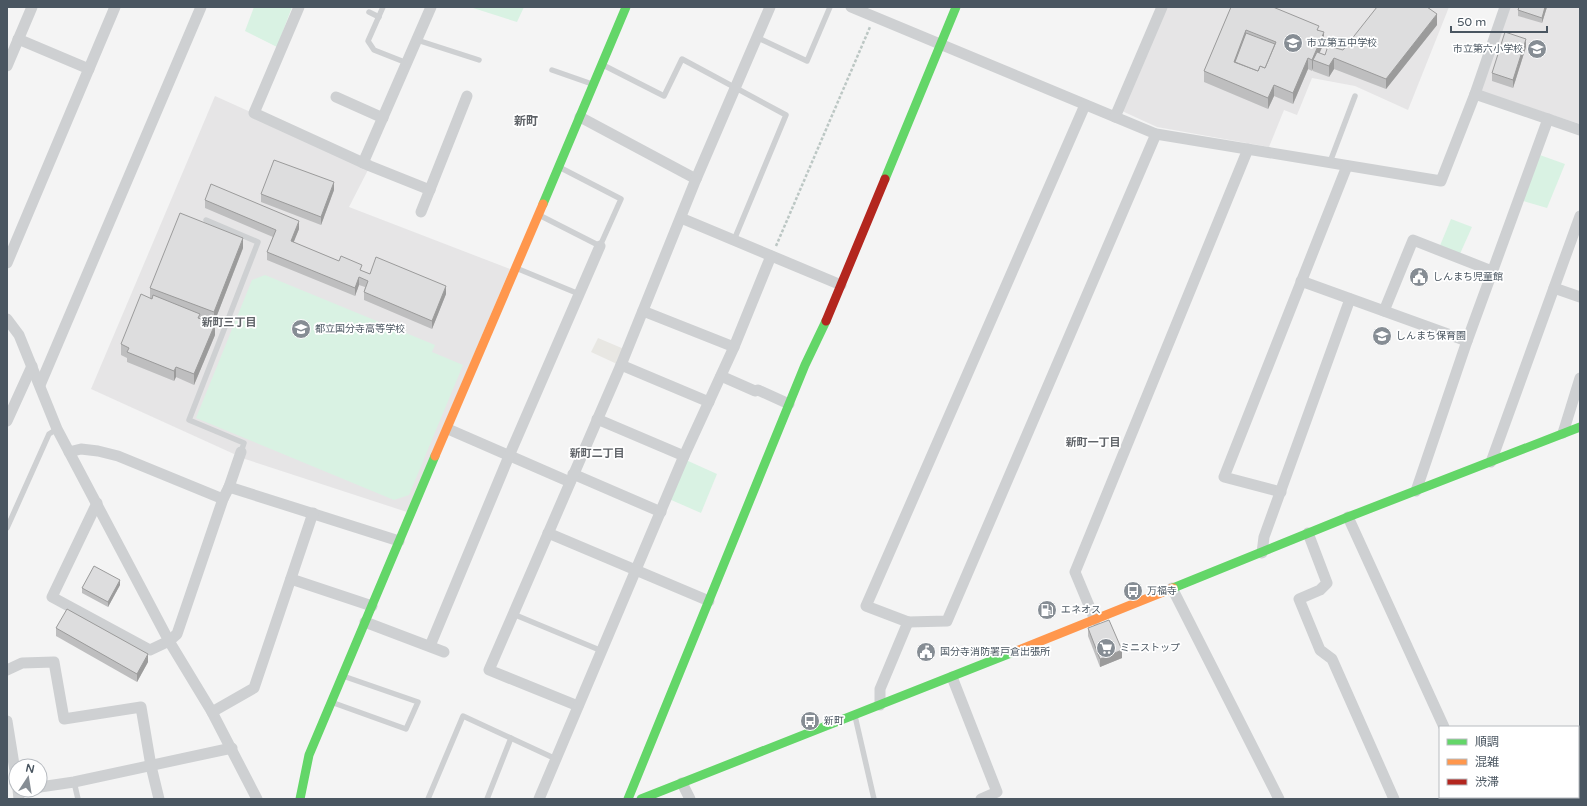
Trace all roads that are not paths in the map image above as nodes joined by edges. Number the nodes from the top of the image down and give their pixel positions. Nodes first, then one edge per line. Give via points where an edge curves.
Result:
1 (32, 7) edge
2 (115, 7) edge
3 (201, 7) edge
4 (299, 7) edge
5 (383, 7) edge
6 (431, 7) edge
7 (626, 7) edge
8 (770, 7) edge
9 (830, 7) edge
10 (851, 7) edge
11 (956, 7) edge
12 (1162, 7) edge
13 (1505, 7) edge
14 (369, 12) dead end
15 (379, 17) junction
16 (756, 37) junction
17 (18, 39) junction
18 (417, 40) junction
19 (940, 44) junction
20 (479, 60) dead end
21 (408, 63) junction
22 (602, 65) junction
23 (7, 66) edge
24 (89, 69) junction
25 (552, 70) dead end
26 (594, 85) junction
27 (735, 87) junction
28 (1475, 94) junction
29 (467, 96) dead end
30 (1355, 96) dead end
31 (336, 97) dead end
32 (1085, 105) junction
33 (580, 117) junction
34 (1115, 117) junction
35 (383, 118) junction
36 (1548, 119) junction
37 (1580, 130) edge
38 (1156, 134) junction
39 (1248, 149) junction
40 (1330, 162) junction
41 (363, 163) junction
42 (1347, 166) junction
43 (559, 167) junction
44 (696, 179) junction
45 (430, 190) junction
46 (421, 212) dead end
47 (539, 215) junction
48 (1580, 216) edge
49 (681, 218) junction
50 (206, 220) dead end
51 (734, 240) junction
52 (600, 246) junction
53 (771, 256) junction
54 (7, 263) edge
55 (516, 268) junction
56 (1492, 271) junction
57 (1300, 281) junction
58 (841, 285) junction
59 (1554, 288) junction
60 (579, 294) junction
61 (1580, 297) edge
62 (1350, 299) junction
63 (642, 311) junction
64 (1384, 311) junction
65 (7, 319) edge
66 (1467, 341) junction
67 (734, 347) junction
68 (621, 365) junction
69 (32, 366) junction
70 (721, 376) junction
71 (1580, 378) edge
72 (40, 385) junction
73 (709, 402) junction
74 (789, 404) junction
75 (597, 419) junction
76 (7, 421) edge
77 (1580, 427) edge
78 (57, 429) junction
79 (448, 429) junction
80 (1563, 433) junction
81 (69, 452) junction
82 (241, 452) joint
83 (510, 456) junction
84 (684, 456) junction
85 (1491, 462) junction
86 (572, 478) junction
87 (229, 487) junction
88 (1416, 491) junction
89 (1280, 492) junction
90 (223, 499) junction
91 (97, 503) junction
92 (661, 512) junction
93 (313, 514) junction
94 (1348, 517) junction
95 (7, 528) edge
96 (548, 533) junction
97 (1308, 533) junction
98 (399, 541) junction
99 (1262, 553) junction
100 (636, 570) junction
101 (291, 579) junction
102 (1172, 588) junction
103 (709, 601) junction
104 (372, 606) junction
105 (513, 614) junction
106 (1095, 620) junction
107 (365, 622) junction
108 (908, 622) junction
109 (169, 641) junction
110 (430, 646) junction
111 (602, 651) junction
112 (444, 652) dead end
113 (7, 670) edge
114 (342, 675) junction
115 (952, 677) junction
116 (331, 702) junction
117 (880, 705) junction
118 (578, 706) junction
119 (212, 712) junction
120 (855, 716) junction
121 (7, 721) edge
122 (1444, 726) edge
123 (511, 738) junction
124 (232, 748) junction
125 (13, 758) edge
126 (556, 759) junction
127 (151, 766) junction
128 (74, 782) junction
129 (682, 783) junction
130 (48, 786) edge
131 (78, 799) edge
132 (159, 799) edge
133 (257, 799) edge
134 (300, 799) edge
135 (428, 799) edge
136 (487, 799) edge
137 (539, 799) edge
138 (628, 799) edge
139 (641, 799) edge
140 (690, 799) edge
141 (874, 799) edge
142 (981, 799) edge
143 (1279, 799) edge
144 (1394, 799) edge

1 - 17 street
2 - 24 street
3 - 72 street
4 - 41 street via 254,113
5 - 15 lane
6 - 18 street
7 - 22 street
8 - 16 street
9 - 16 lane via 808,61
10 - 19 street
11 - 19 street
12 - 34 street
13 - 28 street
14 - 15 lane
15 - 21 lane via 368,41 374,50
16 - 27 street
17 - 23 street
17 - 24 street
18 - 20 lane
18 - 21 street
19 - 32 street
19 - 58 street
21 - 35 street
22 - 26 street
22 - 27 lane via 664,96 682,59
24 - 54 street
25 - 26 lane
26 - 33 street
27 - 44 street
27 - 51 lane via 786,115
28 - 36 street
28 - 42 street via 1441,181
29 - 45 street
30 - 40 lane
31 - 35 street
32 - 34 street
32 - 108 street via 866,606
33 - 43 street
33 - 44 street
34 - 38 street
35 - 41 street
36 - 37 street
36 - 56 street
38 - 39 street
38 - 108 street via 947,621
39 - 40 street
39 - 106 street via 1075,572
40 - 42 street
41 - 45 street
42 - 57 street
43 - 47 street
43 - 52 lane via 620,199
44 - 49 street
45 - 46 street
47 - 52 lane
47 - 55 street
48 - 59 street
49 - 51 street
49 - 63 street
50 - 82 lane via 258,242 189,420 244,443
51 - 53 street
52 - 60 street
53 - 58 street
53 - 67 street
55 - 60 lane
55 - 79 street
56 - 64 street via 1413,240
56 - 66 street
57 - 62 street
57 - 89 street via 1224,477
58 - 74 street
59 - 61 street
59 - 85 street
60 - 83 street
62 - 64 street
62 - 89 street
63 - 67 street
63 - 68 street
64 - 66 street
65 - 69 street via 19,335
66 - 88 street
67 - 70 street
68 - 73 street
68 - 75 street
69 - 72 street
69 - 76 street
70 - 73 street
70 - 74 street
71 - 80 street
72 - 78 street
73 - 84 street
74 - 103 street
75 - 84 street
75 - 86 street
77 - 80 street
78 - 81 street
78 - 95 lane via 49,434
79 - 83 street
79 - 98 street
80 - 85 street
81 - 90 street via 81,449 118,456
81 - 91 street
82 - 87 street
83 - 86 street
83 - 110 street
84 - 92 street
85 - 88 street
86 - 92 street
86 - 96 street
87 - 90 street
87 - 93 street
88 - 94 street
89 - 99 street via 1264,537
90 - 109 street via 177,634
91 - 109 street
91 - 109 street via 52,597 150,650
92 - 100 street
93 - 98 street
93 - 101 street
94 - 97 street
94 - 122 street
96 - 100 street
96 - 105 street
97 - 99 street
97 - 144 street via 1327,583 1320,590 1299,599 1320,650 1332,658
98 - 104 street
99 - 102 street
100 - 103 street
100 - 111 street
101 - 104 street
101 - 119 street via 254,688
102 - 106 street
102 - 143 street
103 - 138 street
104 - 107 street
105 - 111 lane
105 - 118 street via 488,670
106 - 115 street
107 - 110 street
107 - 114 street
108 - 117 street via 880,688
109 - 119 street
110 - 112 street
111 - 118 street
113 - 127 street via 22,663 54,662 64,719 141,707
114 - 116 street
114 - 116 lane via 418,702 406,729
115 - 117 street
115 - 142 street via 997,792
116 - 134 street via 309,756
117 - 120 street
118 - 126 street
119 - 124 street
120 - 129 street
120 - 141 lane
121 - 125 street
123 - 126 lane
123 - 135 lane via 463,716
123 - 136 lane
124 - 127 street
124 - 133 street
126 - 137 street
127 - 128 street
127 - 132 street
128 - 130 street
128 - 131 lane
129 - 139 street
129 - 140 street

